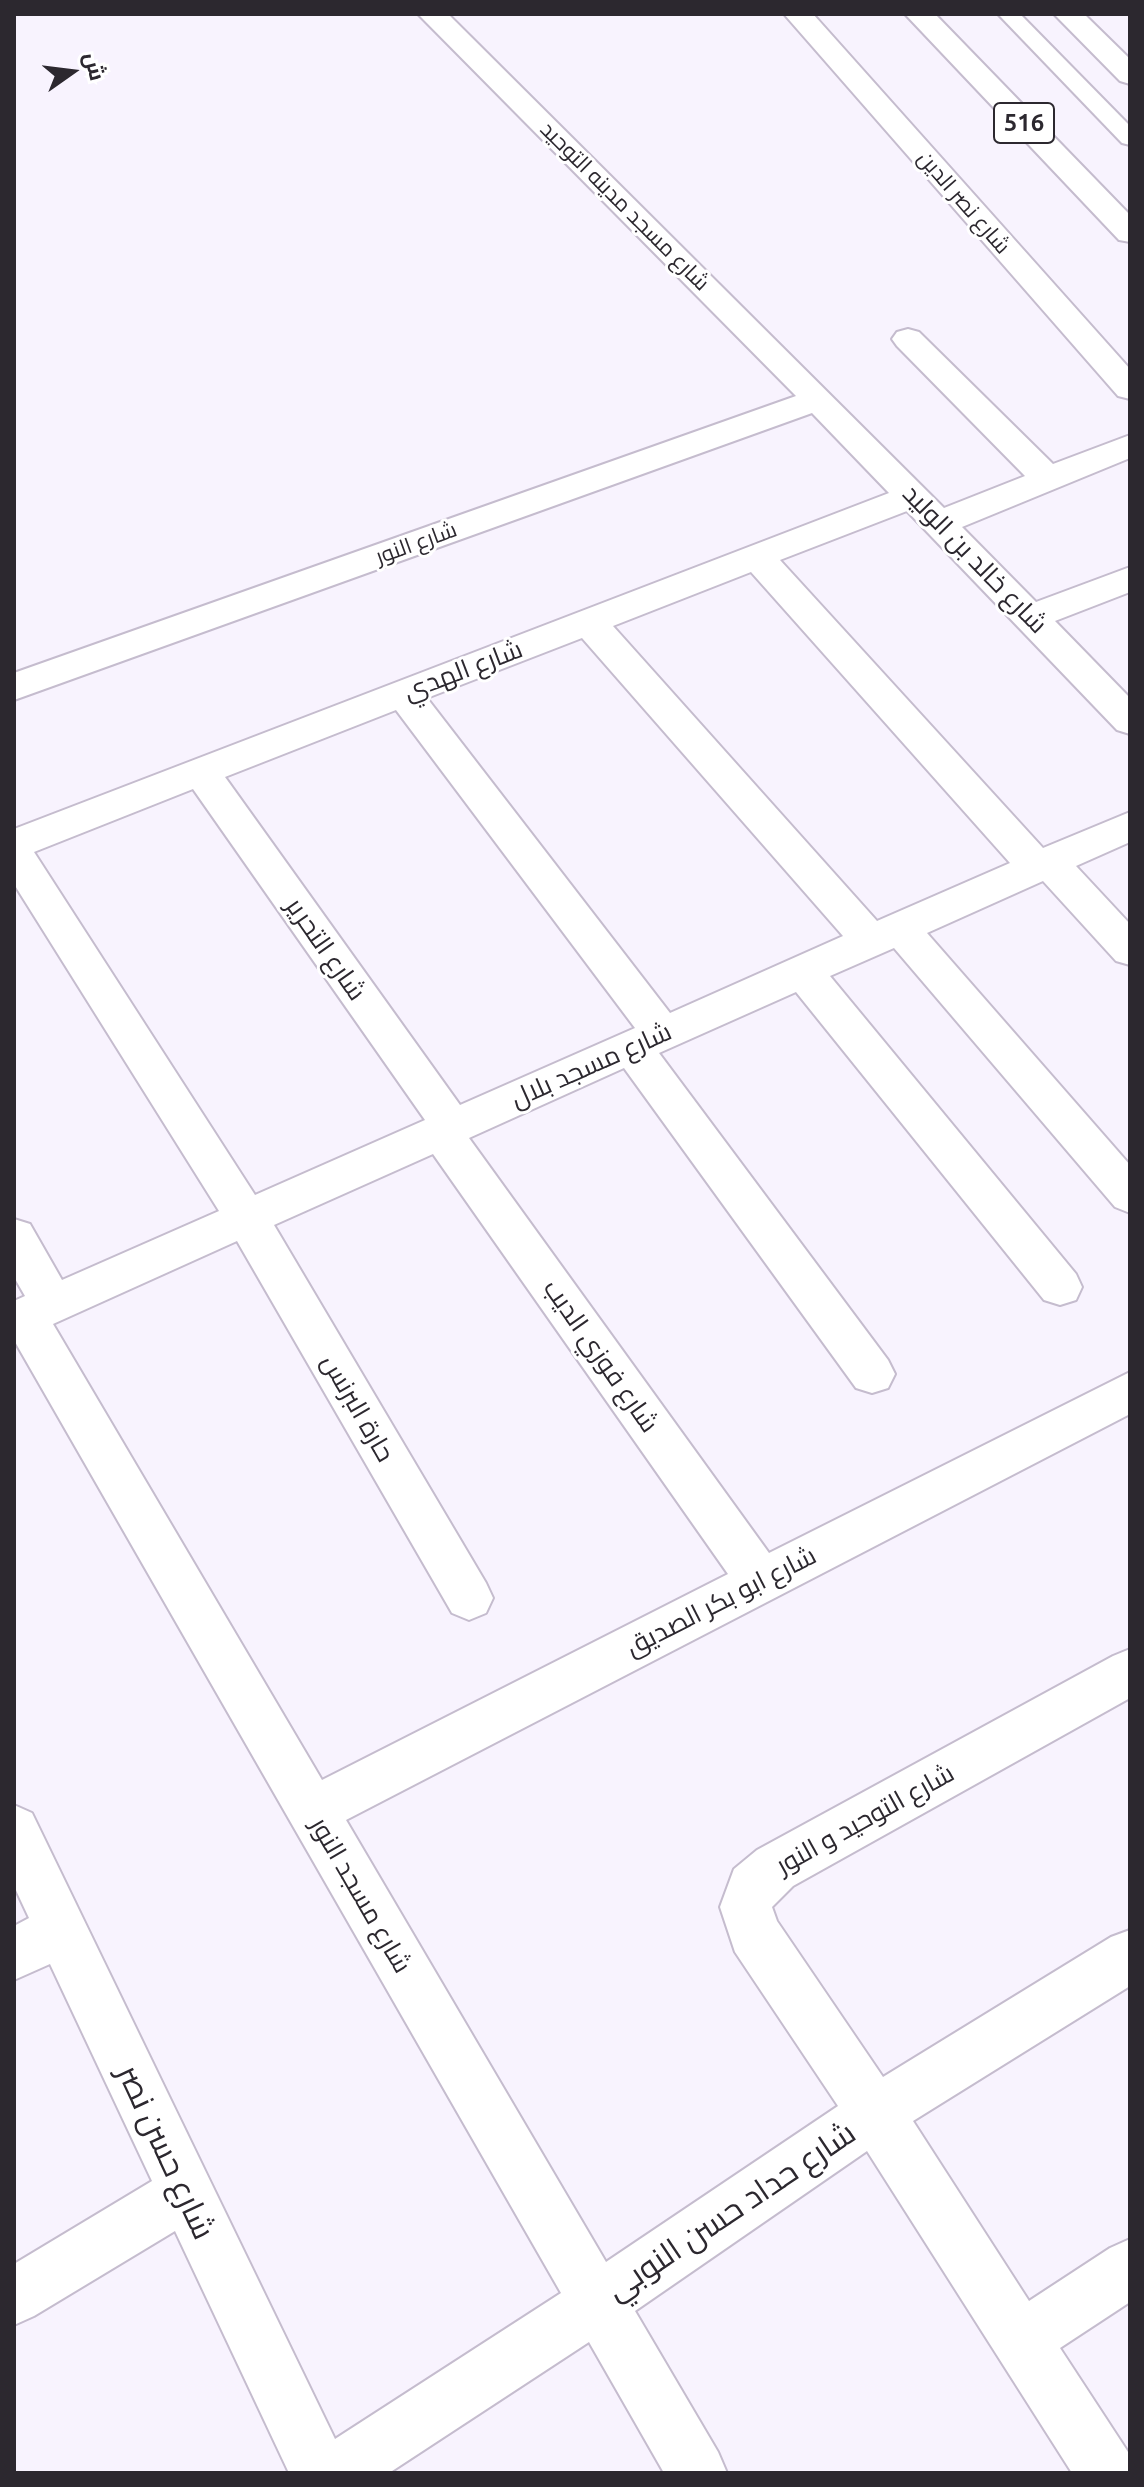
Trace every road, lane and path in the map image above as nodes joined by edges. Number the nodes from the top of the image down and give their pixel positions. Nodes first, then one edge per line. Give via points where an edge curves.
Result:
1 (432, 14) edge
2 (798, 14) edge
3 (919, 14) edge
4 (1008, 14) edge
5 (1068, 14) edge
6 (1130, 75) edge
7 (1130, 138) edge
8 (1130, 233) edge
9 (908, 339) dead end
10 (1130, 389) edge
11 (818, 399) junction
12 (1130, 446) edge
13 (1049, 480) junction
14 (913, 496) junction
15 (939, 523) junction
16 (756, 556) junction
17 (1130, 579) edge
18 (1031, 617) junction
19 (589, 622) junction
20 (14, 687) edge
21 (403, 693) junction
22 (1130, 721) edge
23 (201, 772) junction
24 (1130, 826) edge
25 (14, 844) edge
26 (14, 852) edge
27 (1043, 865) junction
28 (886, 934) junction
29 (1130, 950) edge
30 (802, 971) junction
31 (647, 1040) junction
32 (446, 1128) junction
33 (1130, 1195) edge
34 (246, 1217) junction
35 (14, 1237) edge
36 (1060, 1287) dead end
37 (30, 1313) edge
38 (872, 1374) dead end
39 (1130, 1392) edge
40 (761, 1581) junction
41 (469, 1598) dead end
42 (1130, 1672) edge
43 (312, 1811) junction
44 (14, 1830) edge
45 (63, 1929) junction
46 (14, 1954) edge
47 (1130, 1956) edge
48 (875, 2113) junction
49 (185, 2193) junction
50 (1130, 2268) edge
51 (14, 2296) edge
52 (598, 2302) junction
53 (1021, 2340) junction
54 (320, 2473) edge
55 (336, 2473) edge
56 (697, 2473) edge
57 (1107, 2473) edge

1 - 11 main road, شارع مسجد مدينه التوحيد
2 - 10 main road, شارع نصر الدين
3 - 8 main road, 516
4 - 7 lane
5 - 6 main road
9 - 13 main road
11 - 14 main road, شارع خالد بن الوليد
11 - 20 main road, شارع النور
12 - 13 main road
13 - 15 main road
14 - 15 main road, شارع خالد بن الوليد
14 - 16 main road, شارع الهدي
15 - 18 main road, شارع خالد بن الوليد
16 - 19 main road, شارع الهدي
16 - 27 main road
17 - 18 main road
18 - 22 main road, شارع خالد بن الوليد
19 - 21 main road, شارع الهدي
19 - 28 main road
21 - 23 main road, شارع الهدي
21 - 31 main road
23 - 25 main road, شارع الهدي
23 - 32 main road, شارع التحرير
24 - 27 main road, شارع مسجد بلال
26 - 34 main road, حارة البرنس
27 - 28 main road, شارع مسجد بلال
27 - 29 main road
28 - 30 main road, شارع مسجد بلال
28 - 33 main road
30 - 31 main road, شارع مسجد بلال
30 - 36 main road
31 - 32 main road, شارع مسجد بلال
31 - 38 main road
32 - 34 main road, شارع مسجد بلال
32 - 40 main road, شارع فوزي الديب
34 - 37 main road, شارع مسجد بلال
34 - 41 main road, حارة البرنس
35 - 37 main road, شارع مسجد النور
37 - 43 main road, شارع مسجد النور
39 - 40 main road, شارع ابو بكر الصديق
40 - 43 main road, شارع ابو بكر الصديق
42 - 48 main road, شارع التوحيد و النور via 775,1868 752,1887 746,1907 754,1934
43 - 52 main road, شارع مسجد النور
44 - 45 main road, شارع حسن نصر
45 - 46 main road
45 - 49 main road, شارع حسن نصر
47 - 48 main road, شارع حداد حسن النوبي
48 - 52 main road, شارع حداد حسن النوبي
48 - 53 main road, شارع التوحيد و النور
49 - 51 main road
49 - 54 main road, شارع حسن نصر
50 - 53 main road
52 - 55 main road, شارع حداد حسن النوبي
52 - 56 main road, شارع مسجد النور
53 - 57 main road, شارع التوحيد و النور

